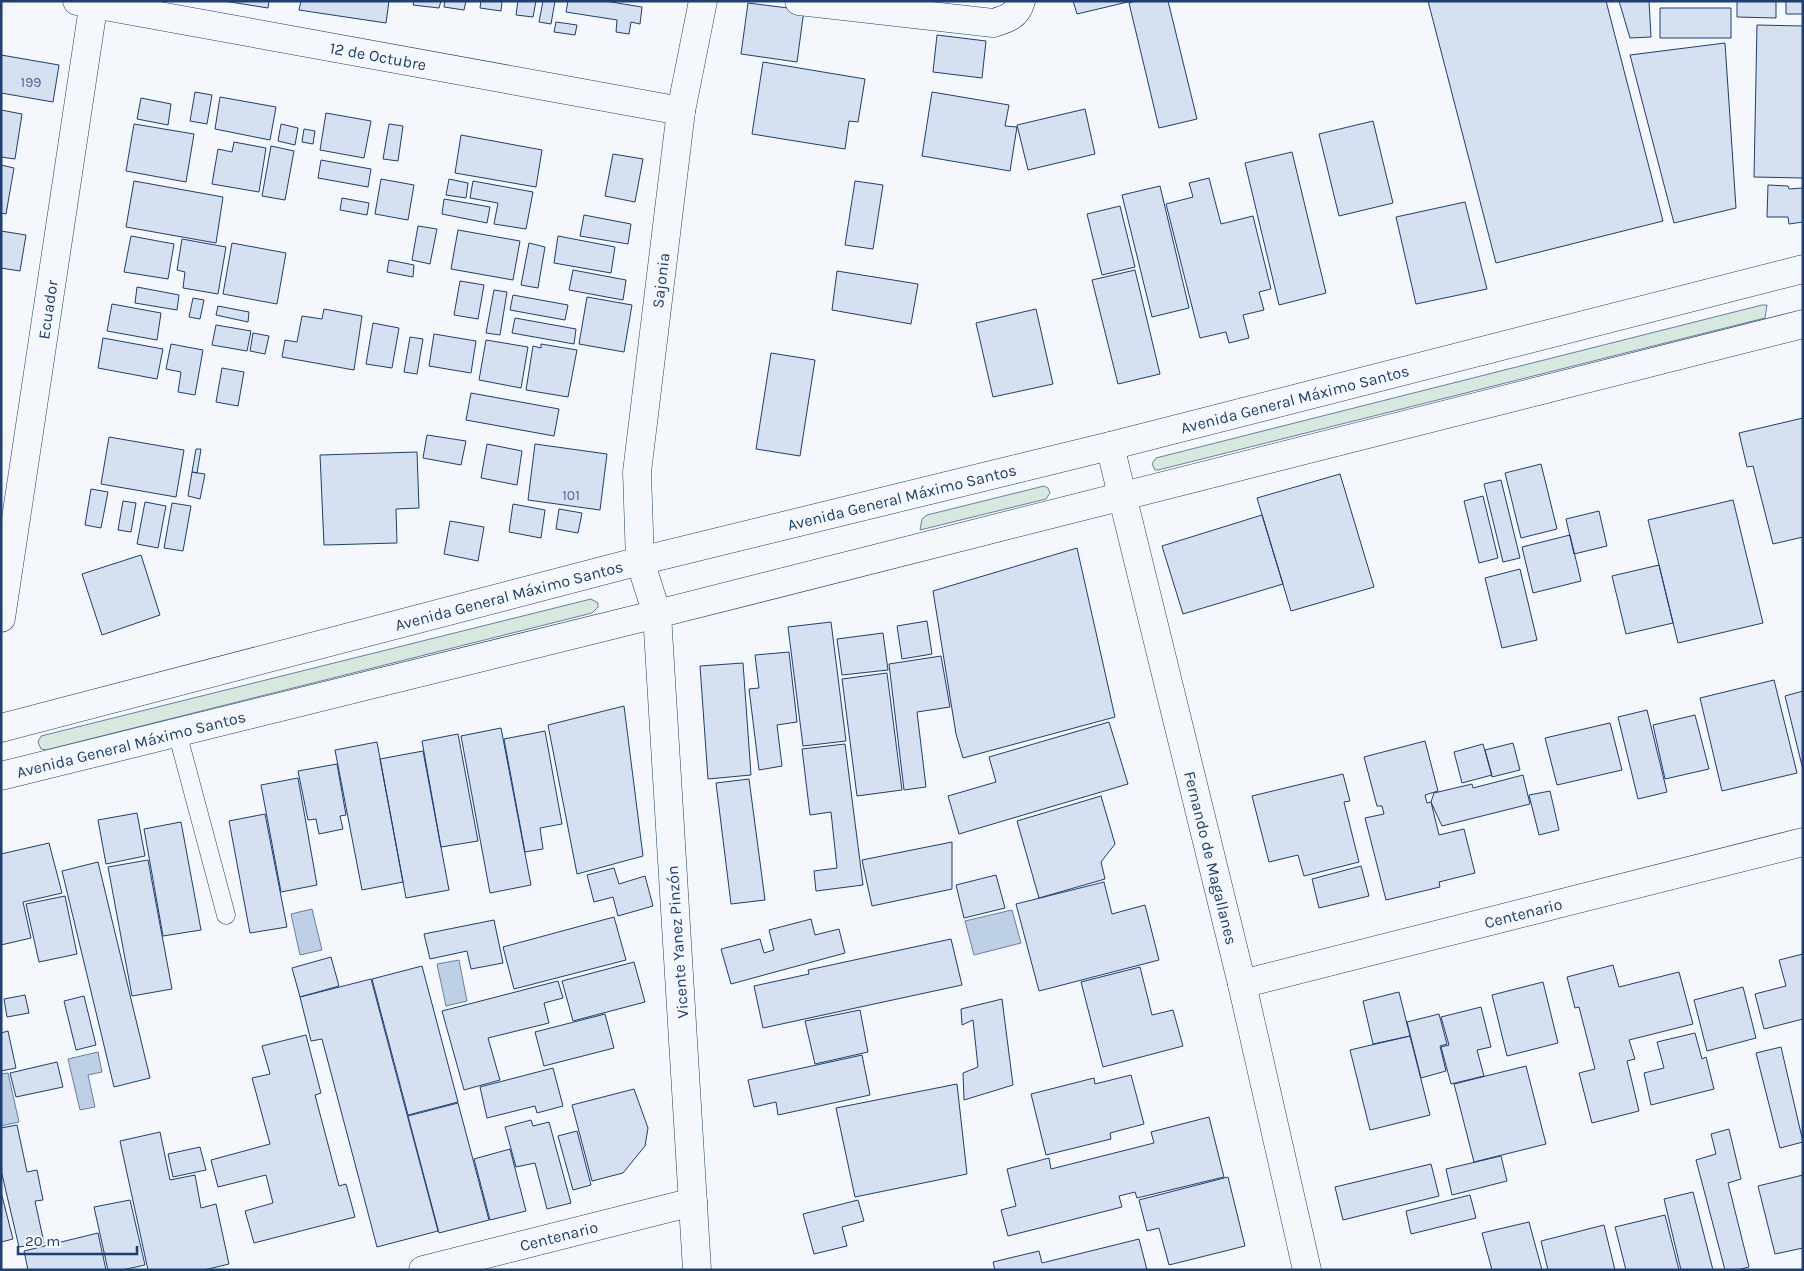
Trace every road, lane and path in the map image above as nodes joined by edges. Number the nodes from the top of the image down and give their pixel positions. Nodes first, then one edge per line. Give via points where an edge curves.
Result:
1 (703, 1) edge
2 (799, 1) edge
3 (1020, 1) edge
4 (88, 2) edge
5 (681, 111) junction
6 (1803, 269) edge
7 (1803, 324) edge
8 (1110, 446) junction
9 (1122, 497) junction
10 (640, 561) junction
11 (657, 614) junction
12 (1, 618) edge
13 (1, 728) edge
14 (177, 732) junction
15 (1, 776) edge
16 (1803, 842) edge
17 (226, 915) dead end
18 (1242, 984) junction
19 (693, 1202) junction
20 (423, 1270) edge
21 (697, 1270) edge
22 (1307, 1270) edge

1 - 5 street, Sajonia
2 - 3 street via 993,23 1009,18 1019,10
4 - 5 street, 12 de Octubre
4 - 12 street, Ecuador
5 - 10 street, Sajonia via 636,472
6 - 8 street, Avenida General Máximo Santos
7 - 9 street, Avenida General Máximo Santos
8 - 9 street, Fernando de Magallanes
8 - 10 street, Avenida General Máximo Santos
9 - 11 street, Avenida General Máximo Santos
9 - 18 street, Fernando de Magallanes
10 - 11 street, Sajonia
10 - 13 street, Avenida General Máximo Santos
11 - 14 street, Avenida General Máximo Santos
11 - 19 street, Vicente Yanez Pinzón
14 - 15 street, Avenida General Máximo Santos
14 - 17 lane
16 - 18 street, Centenario
18 - 22 street, Fernando de Magallanes
19 - 20 street, Centenario
19 - 21 street, Vicente Yanez Pinzón

